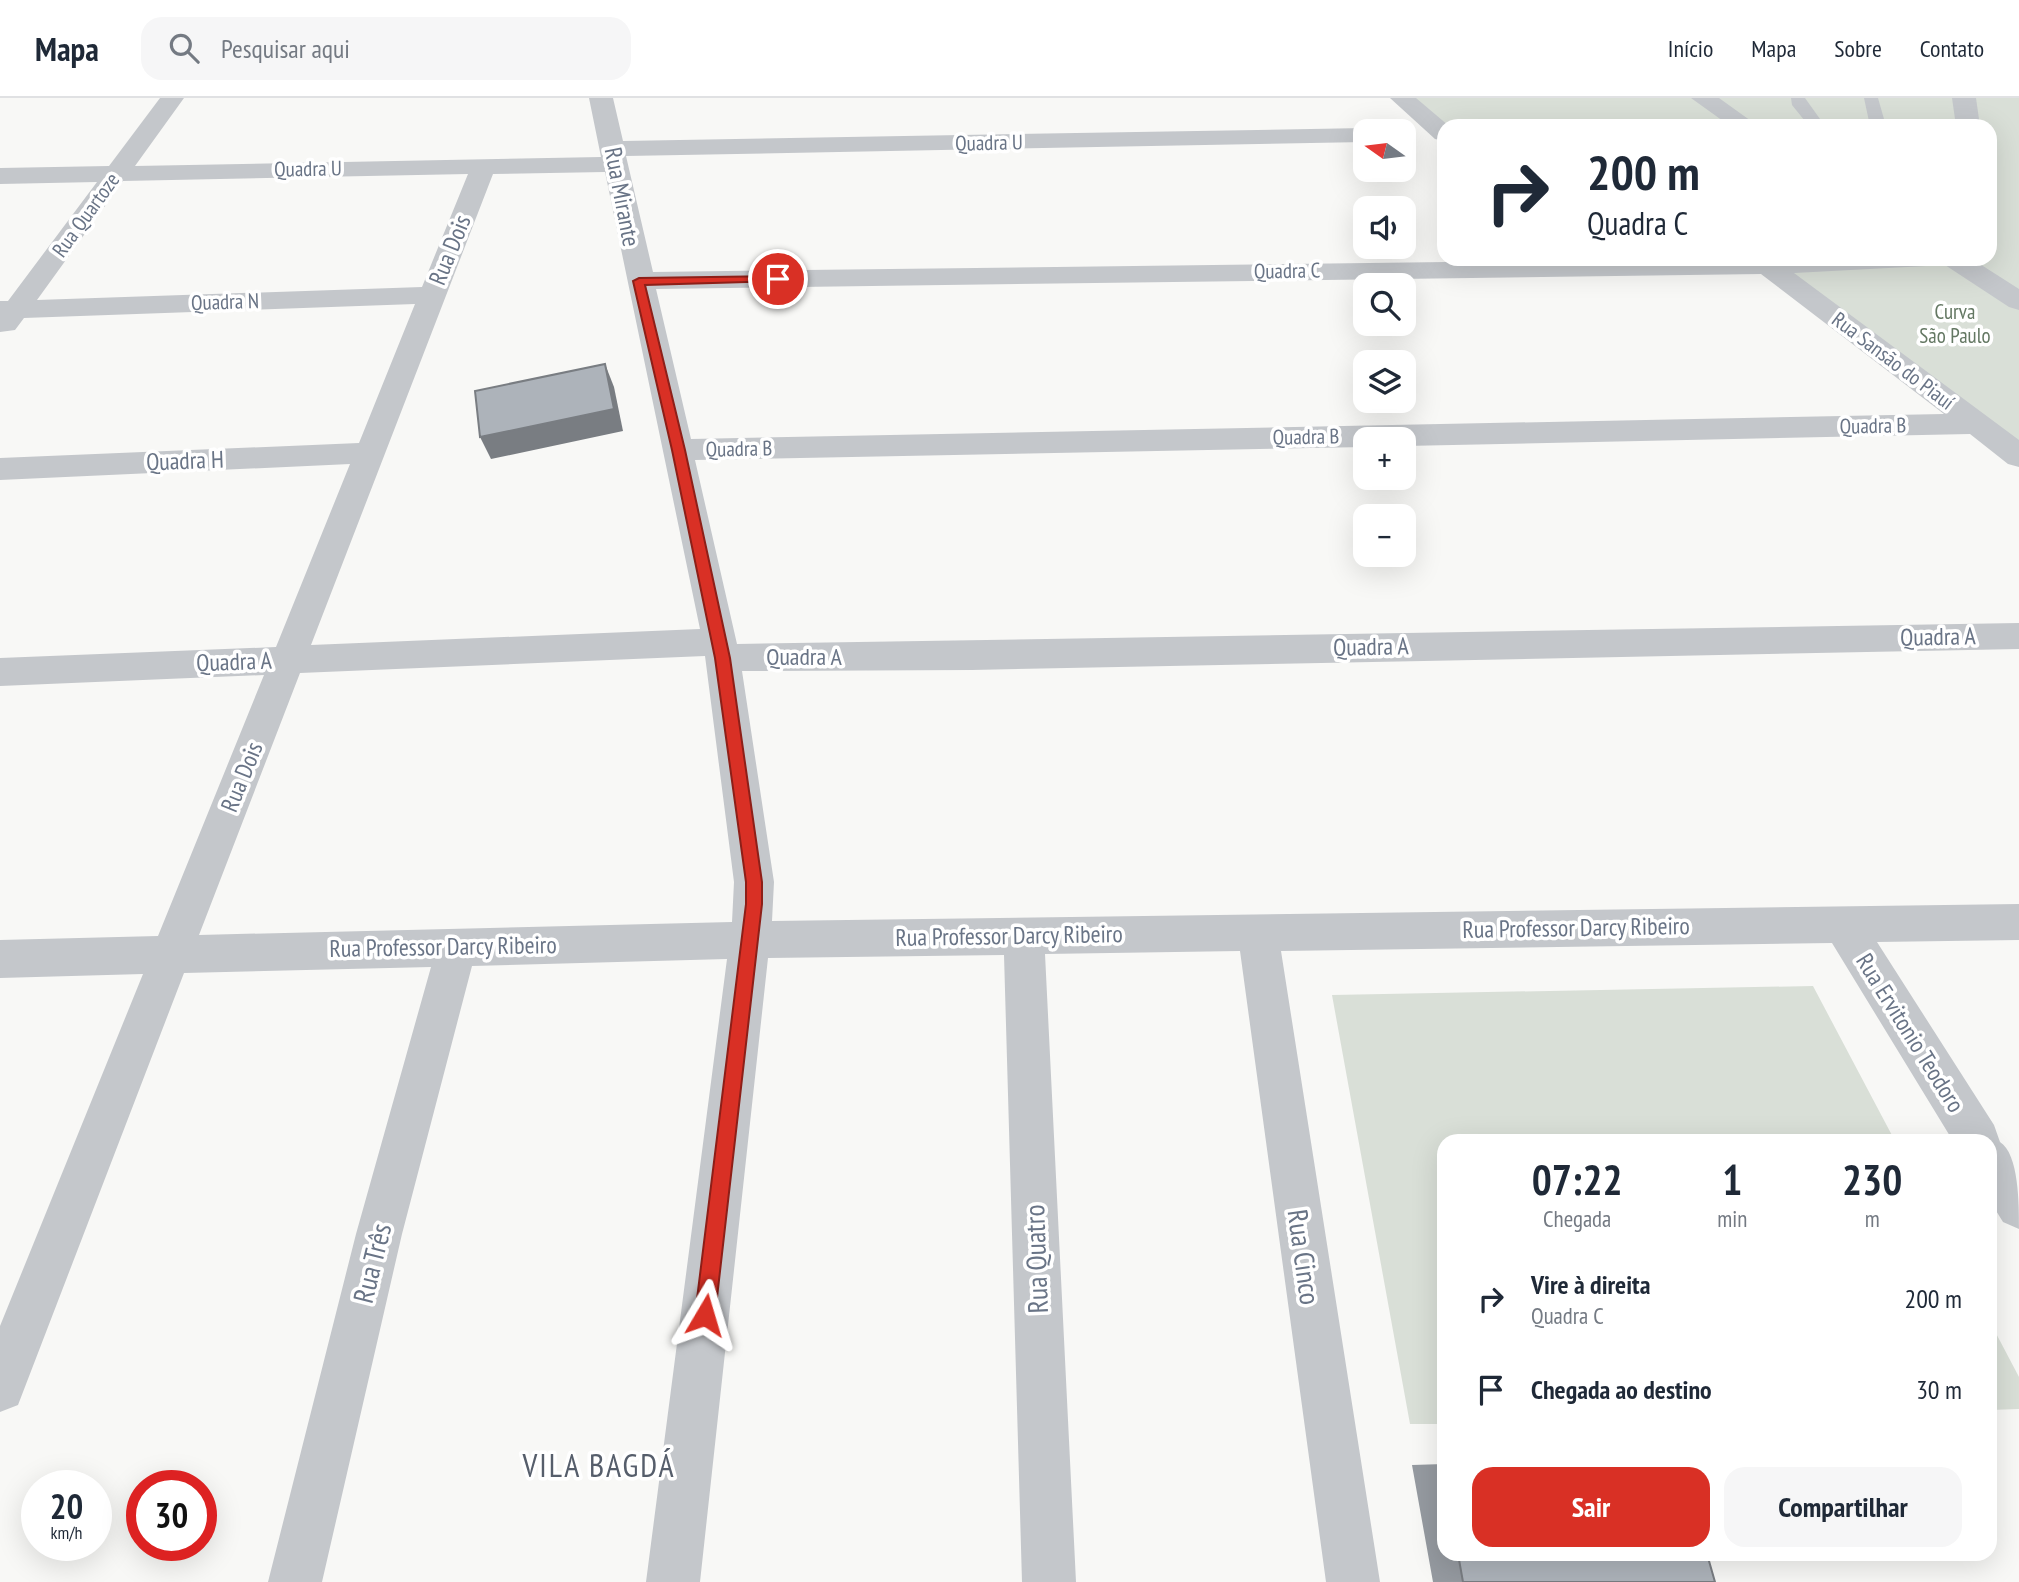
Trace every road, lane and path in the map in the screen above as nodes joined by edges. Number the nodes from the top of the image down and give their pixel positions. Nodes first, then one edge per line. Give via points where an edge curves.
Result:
1 (172, 98) edge
2 (601, 98) edge
3 (1402, 98) edge
4 (1703, 98) edge
5 (1798, 98) edge
6 (1871, 98) edge
7 (1964, 98) edge
8 (1735, 119) edge
9 (1810, 119) edge
10 (1876, 119) edge
11 (1967, 119) edge
12 (1437, 127) edge
13 (1437, 133) edge
14 (1416, 134) edge
15 (1353, 135) edge
16 (614, 156) junction
17 (483, 167) junction
18 (117, 172) junction
19 (0, 176) edge
20 (1440, 266) edge
21 (1767, 266) edge
22 (1965, 266) edge
23 (639, 281) junction
24 (432, 295) junction
25 (2019, 302) edge
26 (8, 309) edge
27 (0, 332) edge
28 (1975, 424) junction
29 (679, 450) junction
30 (370, 453) junction
31 (2019, 456) edge
32 (0, 469) edge
33 (2019, 636) edge
34 (721, 650) junction
35 (288, 660) junction
36 (0, 672) edge
37 (2019, 922) edge
38 (1843, 924) junction
39 (1258, 932) junction
40 (1024, 935) junction
41 (750, 940) junction
42 (457, 946) junction
43 (171, 954) junction
44 (0, 959) edge
45 (1974, 1134) edge
46 (1997, 1171) edge
47 (2019, 1206) edge
48 (0, 1387) edge
49 (295, 1582) edge
50 (673, 1582) edge
51 (1049, 1582) edge
52 (1353, 1582) edge

1 - 18 street, Rua Quartoze
2 - 16 street, Rua Mirante
3 - 12 street
4 - 8 street
5 - 9 lane
6 - 10 lane
7 - 11 street
13 - 14 street
15 - 16 street, Quadra U
16 - 17 street, Quadra U
16 - 23 street, Rua Mirante
17 - 18 street, Quadra U
17 - 24 street, Rua Dois
18 - 19 street, Quadra U
18 - 26 street, Rua Quartoze
20 - 23 street, Quadra C
21 - 28 street, Rua Sansão do Piauí
22 - 25 street
23 - 29 street, Rua Mirante
24 - 26 street, Quadra N
24 - 30 street, Rua Dois
26 - 27 street, Rua Quartoze
28 - 29 street, Quadra B
28 - 31 street, Rua Sansão do Piauí
29 - 34 street, Rua Mirante
30 - 32 street, Quadra H
30 - 35 street, Rua Dois
33 - 34 street, Quadra A via 986,656
34 - 35 street, Quadra A
34 - 41 street, Rua Mirante via 754,882
35 - 36 street, Quadra A
35 - 43 street, Rua Dois
37 - 38 street, Rua Professor Darcy Ribeiro
38 - 39 street, Rua Professor Darcy Ribeiro
38 - 45 street, Rua Ervitonio Teodoro
39 - 40 street, Rua Professor Darcy Ribeiro
39 - 52 street, Rua Cinco
40 - 41 street, Rua Professor Darcy Ribeiro
40 - 51 street, Rua Quatro
41 - 42 street, Rua Professor Darcy Ribeiro
41 - 50 street, Rua Mirante
42 - 43 street, Rua Professor Darcy Ribeiro
42 - 49 street, Rua Três via 379,1234
43 - 44 street, Rua Professor Darcy Ribeiro
43 - 48 street, Rua Dois
46 - 47 street

